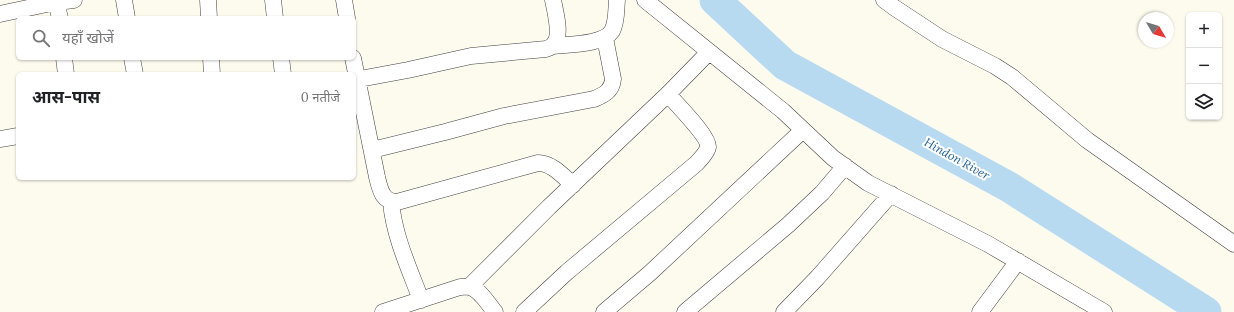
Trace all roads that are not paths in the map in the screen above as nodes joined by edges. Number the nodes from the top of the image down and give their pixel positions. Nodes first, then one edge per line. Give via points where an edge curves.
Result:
1 (74, 0) edge
2 (124, 0) edge
3 (208, 0) edge
4 (273, 0) edge
5 (344, 0) edge
6 (553, 0) edge
7 (617, 0) edge
8 (645, 0) edge
9 (884, 0) edge
10 (56, 2) junction
11 (0, 14) edge
12 (60, 16) edge
13 (127, 16) edge
14 (209, 16) edge
15 (275, 16) edge
16 (347, 16) edge
17 (605, 38) junction
18 (553, 46) junction
19 (709, 52) junction
20 (64, 60) edge
21 (132, 60) edge
22 (211, 60) edge
23 (281, 60) edge
24 (353, 60) edge
25 (66, 72) edge
26 (135, 72) edge
27 (212, 72) edge
28 (283, 72) edge
29 (354, 72) edge
30 (356, 80) edge
31 (356, 84) edge
32 (668, 94) junction
33 (803, 130) junction
34 (16, 136) edge
35 (0, 139) edge
36 (372, 150) junction
37 (845, 166) junction
38 (574, 185) junction
39 (891, 194) junction
40 (391, 202) junction
41 (1234, 244) edge
42 (1018, 261) junction
43 (469, 287) junction
44 (421, 300) junction
45 (383, 312) edge
46 (495, 312) edge
47 (524, 312) edge
48 (604, 312) edge
49 (685, 312) edge
50 (784, 312) edge
51 (980, 312) edge
52 (1104, 312) edge

1 - 10 street
2 - 13 street
3 - 14 street
4 - 15 street
5 - 16 street
6 - 18 street via 558,29
7 - 17 street via 615,22 612,31
8 - 19 street
9 - 41 street via 942,39 1012,77 1087,140
10 - 11 street
10 - 12 street
17 - 18 street
17 - 36 street via 613,78 612,85 602,96 504,116
18 - 30 street via 546,49 471,56
19 - 32 street
19 - 33 street
20 - 25 street
21 - 26 street
22 - 27 street
23 - 28 street
24 - 29 street
31 - 36 street
32 - 38 street
32 - 47 street via 707,140 708,147 704,155
33 - 37 street
33 - 48 street via 650,273
34 - 35 street
36 - 40 street via 383,196
37 - 39 street via 868,183
37 - 49 street via 822,193 788,225
38 - 40 street via 554,168 538,163
38 - 43 street
39 - 42 street
39 - 50 street via 818,278
40 - 44 street via 396,233
42 - 51 street
42 - 52 street
43 - 44 street
43 - 46 street via 475,289
44 - 45 street

